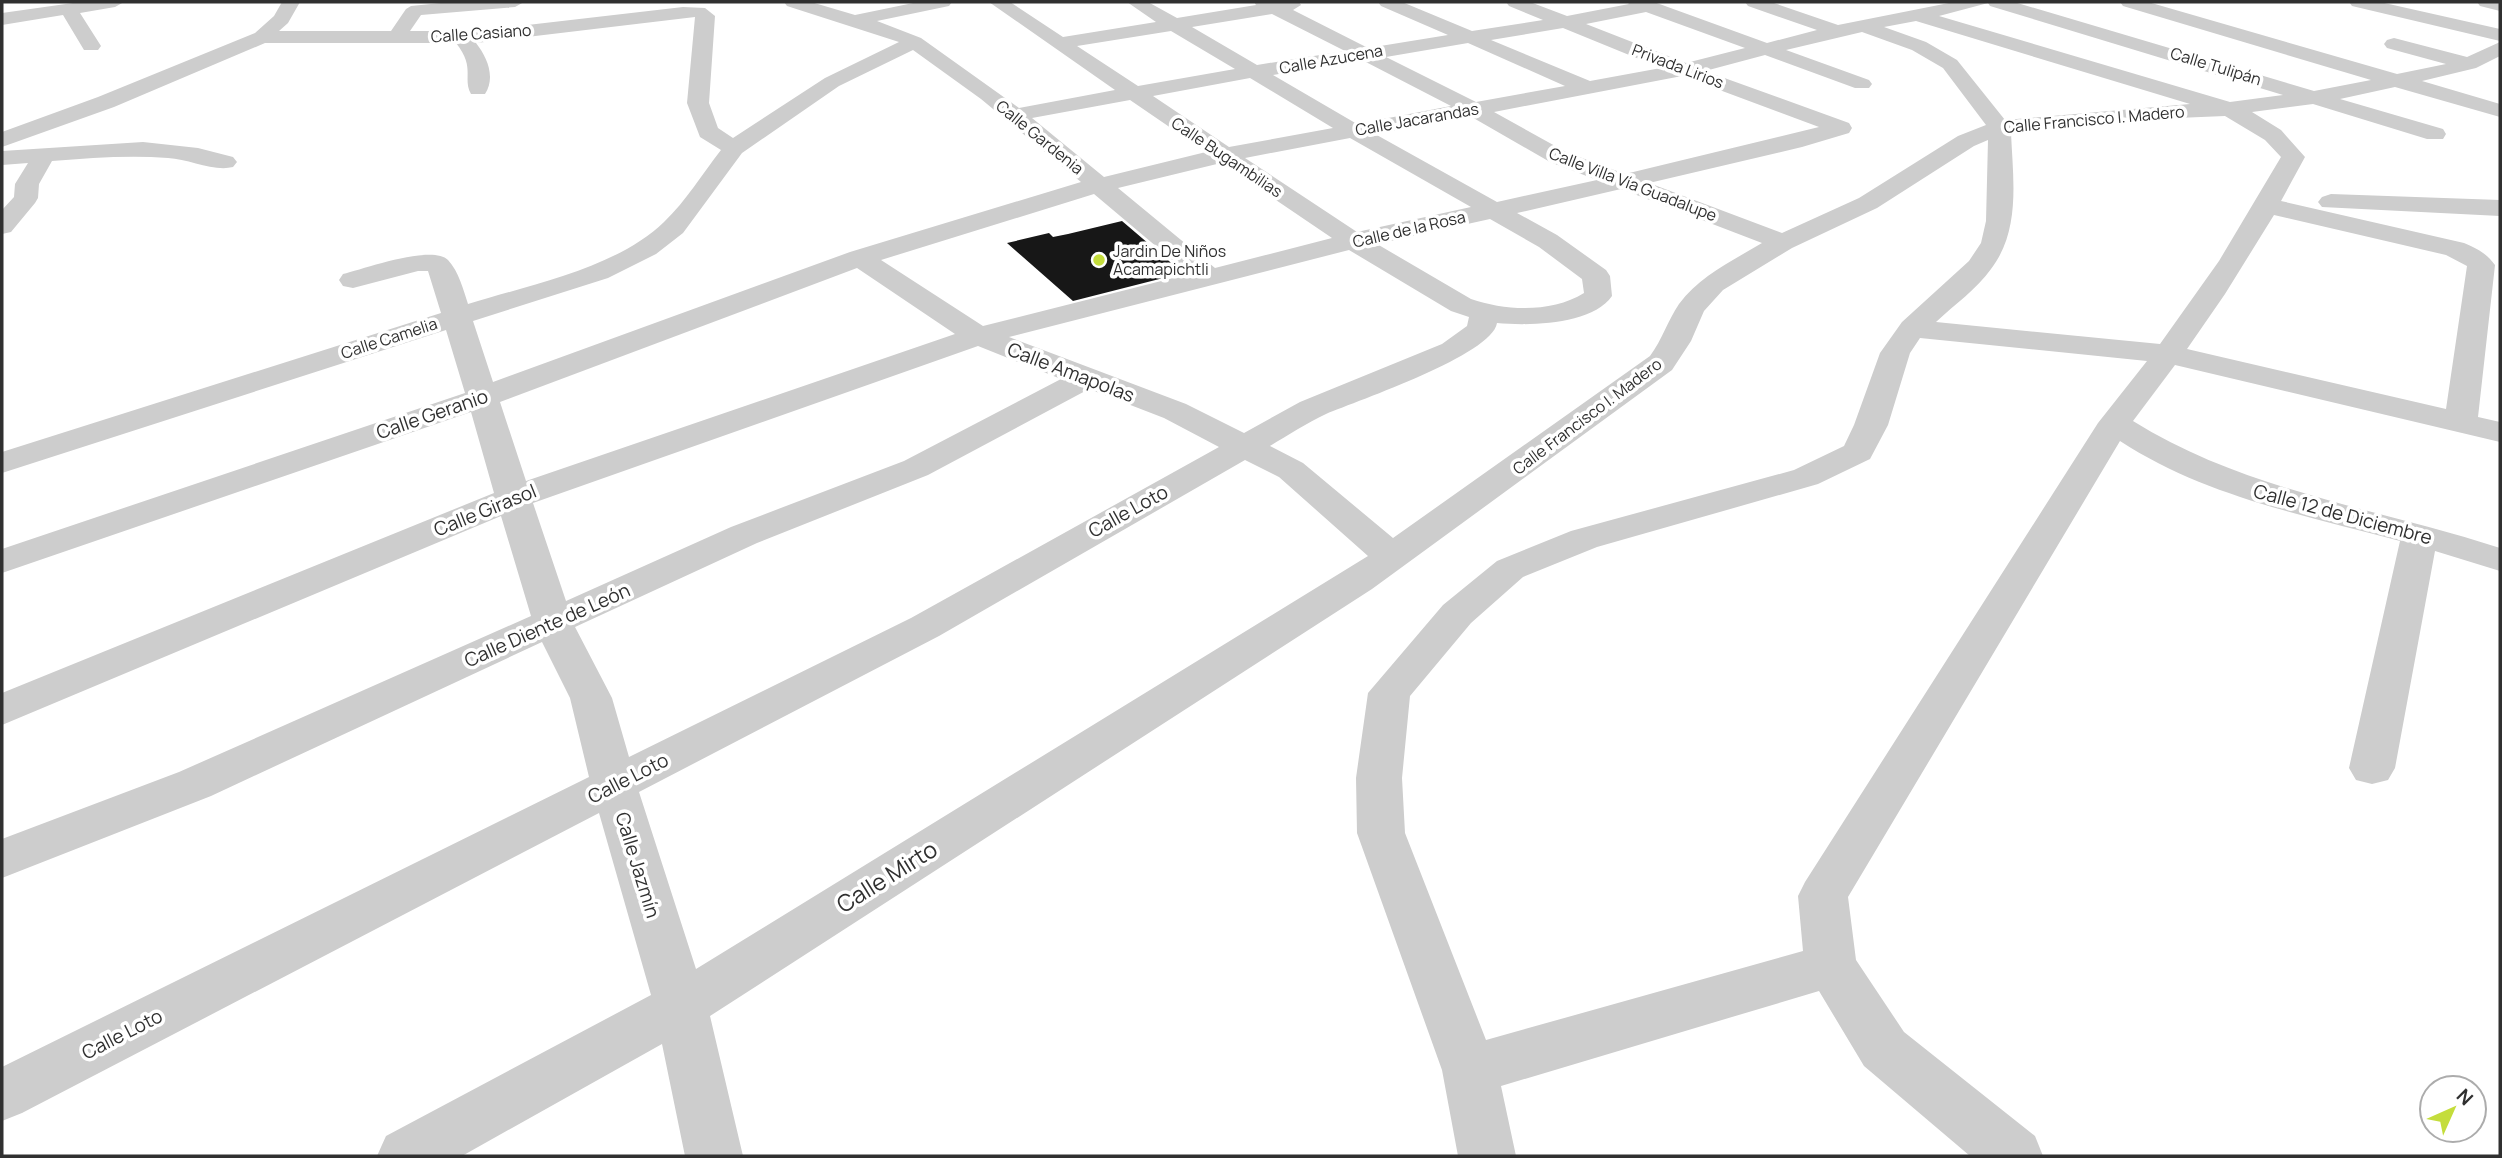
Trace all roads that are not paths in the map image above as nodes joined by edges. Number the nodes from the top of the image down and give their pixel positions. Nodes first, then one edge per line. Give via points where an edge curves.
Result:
1 (115, 2) edge
2 (291, 2) edge
3 (515, 2) edge
4 (793, 2) edge
5 (881, 2) edge
6 (943, 2) edge
7 (998, 2) edge
8 (1136, 2) edge
9 (1312, 2) edge
10 (1387, 2) edge
11 (1515, 2) edge
12 (1754, 2) edge
13 (1980, 2) edge
14 (1996, 2) edge
15 (2129, 2) edge
16 (2358, 2) edge
17 (2486, 2) edge
18 (1642, 4) edge
19 (2, 5) edge
20 (1270, 5) edge
21 (2500, 6) edge
22 (68, 9) junction
23 (899, 10) junction
24 (39, 13) junction
25 (1917, 15) junction
26 (2, 19) edge
27 (854, 21) junction
28 (1862, 21) junction
29 (1566, 22) junction
30 (1176, 24) junction
31 (2500, 35) edge
32 (1463, 36) junction
33 (262, 37) junction
34 (397, 37) junction
35 (462, 38) junction
36 (914, 42) junction
37 (1061, 43) junction
38 (2394, 44) dead end
39 (91, 46) dead end
40 (2500, 48) edge
41 (1765, 50) junction
42 (1360, 54) junction
43 (2469, 64) junction
44 (1684, 70) junction
45 (2500, 71) edge
46 (1252, 72) junction
47 (2393, 80) junction
48 (1862, 84) dead end
49 (1588, 88) junction
50 (478, 90) dead end
51 (1135, 94) junction
52 (2317, 97) junction
53 (1473, 109) junction
54 (2229, 109) junction
55 (2500, 111) edge
56 (1015, 115) junction
57 (1999, 127) junction
58 (1841, 128) joint
59 (1352, 130) junction
60 (2435, 134) dead end
61 (2, 140) edge
62 (734, 148) junction
63 (1223, 155) junction
64 (40, 156) junction
65 (2, 158) edge
66 (225, 162) dead end
67 (1626, 181) junction
68 (1098, 184) junction
69 (2270, 203) junction
70 (2500, 208) edge
71 (1493, 209) junction
72 (2, 226) edge
73 (1353, 241) junction
74 (1783, 242) junction
75 (860, 258) junction
76 (1211, 278) junction
77 (354, 280) dead end
78 (1472, 309) junction
79 (457, 316) junction
80 (1912, 328) junction
81 (978, 336) junction
82 (2169, 354) junction
83 (1086, 379) junction
84 (483, 397) junction
85 (2462, 421) junction
86 (2114, 423) junction
87 (2500, 432) edge
88 (1247, 446) junction
89 (2, 463) edge
90 (514, 497) junction
91 (2420, 534) junction
92 (2500, 560) edge
93 (2, 562) edge
94 (1374, 569) junction
95 (553, 623) junction
96 (2, 710) edge
97 (2372, 768) dead end
98 (614, 785) junction
99 (2, 859) edge
100 (1831, 965) junction
101 (681, 1006) junction
102 (1470, 1070) junction
103 (2, 1095) edge
104 (407, 1156) edge
105 (713, 1156) edge
106 (1487, 1156) edge
107 (2014, 1156) edge

1 - 22 street
2 - 33 street
3 - 34 street via 417,10
4 - 27 street, Calle Gardenia
5 - 23 street
6 - 23 street
7 - 37 street, Calle Bugambilias
8 - 30 street
9 - 20 street
10 - 32 street
11 - 29 street, Privada Lirios
12 - 28 street
13 - 25 street, Calle Jacarandas
14 - 52 street, Calle Tulipán
15 - 47 street
16 - 31 street
17 - 21 street
18 - 29 street, Calle Azucena
18 - 41 street
19 - 24 street
20 - 30 street
20 - 42 street, Calle Villa Vía Guadalupe
22 - 24 street
22 - 39 street
23 - 27 street
24 - 26 street
25 - 28 street, Calle Jacarandas
25 - 54 street
27 - 36 street, Calle Gardenia
28 - 41 street, Calle Jacarandas
28 - 57 street via 1950,64
29 - 32 street, Calle Azucena
29 - 44 street, Privada Lirios
30 - 37 street
30 - 46 street
32 - 42 street, Calle Azucena
32 - 49 street
33 - 34 street, Calle Casiano
33 - 61 street
34 - 35 street, Calle Casiano
35 - 50 street via 477,56 481,72
35 - 62 street, Calle Casiano via 699,12 706,16 698,103 708,132
36 - 56 street, Calle Gardenia
36 - 62 street, Calle Camelia via 832,82
37 - 51 street, Calle Bugambilias
38 - 43 street
40 - 43 street
41 - 44 street, Calle Jacarandas
41 - 48 street
42 - 46 street, Calle Azucena
42 - 53 street, Calle Villa Vía Guadalupe
43 - 45 street
43 - 47 street, Calle Francisco I. Madero
44 - 49 street, Calle Jacarandas
44 - 58 street, Privada Lirios
46 - 51 street, Calle Azucena
46 - 59 street
47 - 52 street, Calle Francisco I. Madero
47 - 55 street
49 - 53 street, Calle Jacarandas
51 - 56 street, Calle Azucena
51 - 63 street, Calle Bugambilias
52 - 54 street, Calle Francisco I. Madero
52 - 60 street, Calle Tulipán
53 - 59 street, Calle Jacarandas
53 - 67 street, Calle Villa Vía Guadalupe via 1558,157
54 - 57 street, Calle Francisco I. Madero
54 - 69 street via 2270,132 2293,157
56 - 68 street, Calle Gardenia
57 - 74 street, Calle Francisco I. Madero via 1966,141 1868,203
57 - 80 street via 1999,221 1994,243 1980,266
58 - 67 street, Calle de la Rosa
59 - 63 street, Calle Jacarandas
59 - 71 street
62 - 79 street, Calle Camelia via 674,227 647,248 598,272
63 - 68 street, Calle Jacarandas
63 - 73 street, Calle Bugambilias
64 - 65 street
64 - 66 street via 160,151
64 - 72 street via 26,198
67 - 71 street, Calle de la Rosa
67 - 74 street, Calle Villa Vía Guadalupe
68 - 75 street, Calle Jacarandas
68 - 76 street, Calle Gardenia
69 - 70 street
69 - 82 street
69 - 85 street via 2436,244 2472,256 2481,265
71 - 73 street, Calle de la Rosa
71 - 78 street via 1596,276 1598,296 1579,308 1525,317
73 - 76 street, Calle de la Rosa
73 - 78 street, Calle Bugambilias
74 - 94 street, Calle Francisco I. Madero via 1713,284 1690,308 1661,363
75 - 81 street, Calle Amapolas
75 - 84 street, Calle Geranio
76 - 81 street, Calle de la Rosa
77 - 79 street, Calle Jazmín via 417,263 436,263
78 - 88 street via 1482,330 1453,350 1311,410
79 - 84 street, Calle Jazmín
79 - 89 street, Calle Camelia
80 - 82 street
80 - 102 street via 1895,353 1858,452 1806,477 1584,540 1510,569 1457,614 1389,694 1379,778 1381,833
81 - 83 street, Calle Amapolas
81 - 90 street, Calle Girasol
82 - 85 street
82 - 86 street
83 - 88 street, Calle Amapolas via 1175,411
83 - 95 street, Calle Diente de León via 916,468 744,535
84 - 90 street, Calle Jazmín
84 - 93 street, Calle Geranio
85 - 87 street
86 - 91 street, Calle 12 de Diciembre via 2182,464 2274,498
86 - 100 street via 1823,896
88 - 94 street, Calle Amapolas via 1291,470
88 - 98 street, Calle Loto via 925,627
90 - 95 street, Calle Jazmín
90 - 96 street, Calle Girasol
91 - 92 street, Calle 12 de Diciembre
91 - 97 street
94 - 101 street, Calle Mirto
95 - 98 street, Calle Jazmín via 591,698
95 - 99 street, Calle Diente de León via 195,784
98 - 101 street, Calle Jazmín
98 - 103 street, Calle Loto
100 - 102 street
100 - 107 street via 1884,1049
101 - 104 street, Calle Mirto
101 - 105 street, Calle Jazmín
102 - 106 street

